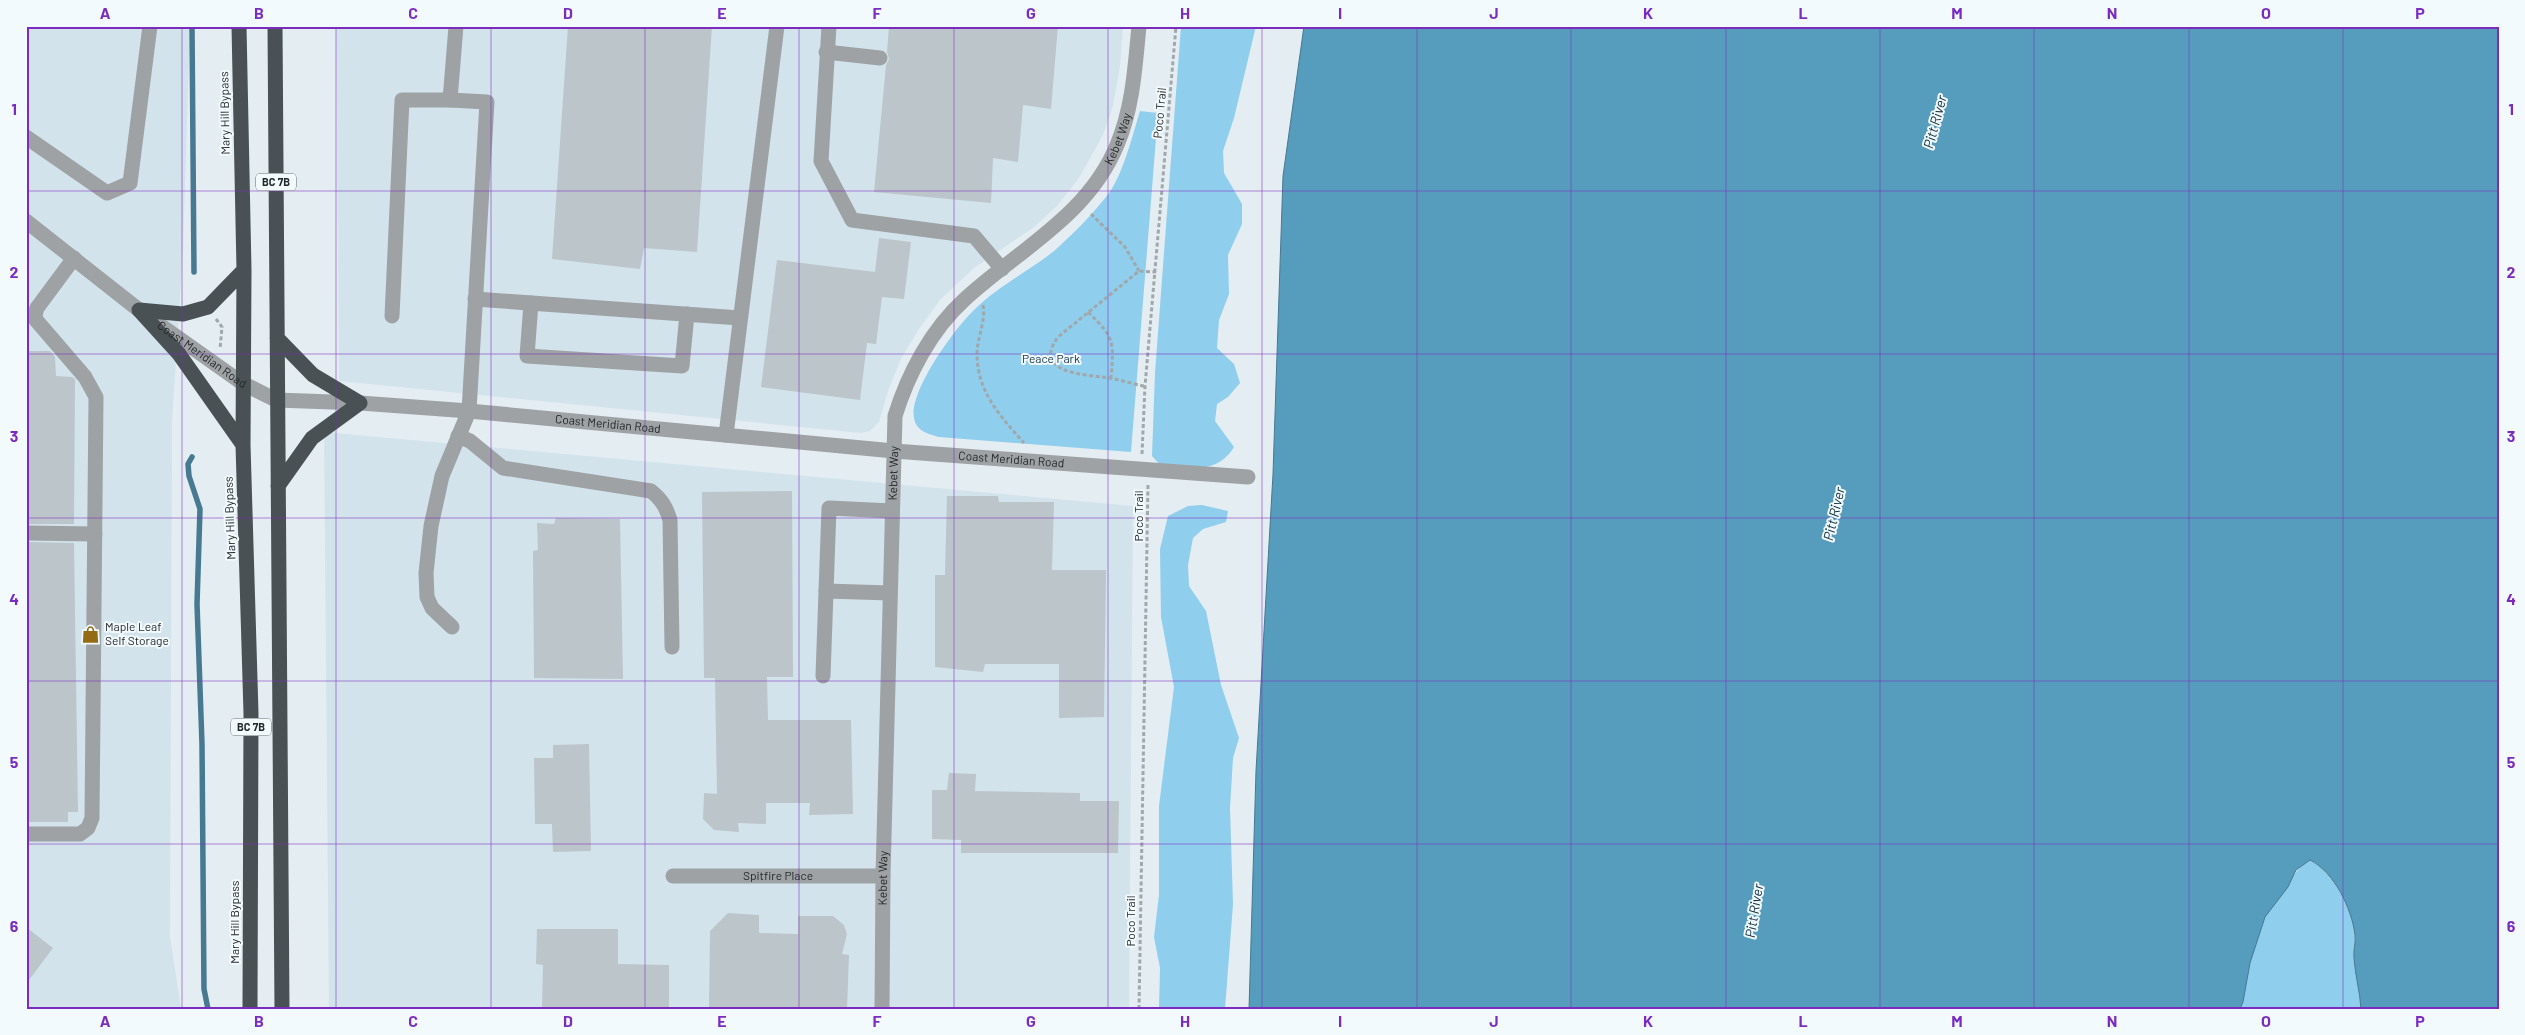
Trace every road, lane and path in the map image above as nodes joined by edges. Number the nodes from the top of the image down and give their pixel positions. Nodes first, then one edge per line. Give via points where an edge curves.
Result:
1 (150, 26) edge
2 (239, 26) edge
3 (275, 26) edge
4 (456, 26) edge
5 (777, 26) edge
6 (829, 26) edge
7 (1138, 26) edge
8 (1176, 26) edge
9 (826, 52) junction
10 (880, 58) dead end
11 (450, 100) junction
12 (26, 137) edge
13 (1079, 203) junction
14 (26, 221) edge
15 (74, 258) junction
16 (1002, 269) junction
17 (244, 270) junction
18 (1139, 271) junction
19 (1156, 272) junction
20 (979, 288) junction
21 (475, 299) junction
22 (531, 303) junction
23 (139, 310) junction
24 (1088, 312) junction
25 (687, 314) junction
26 (392, 316) dead end
27 (215, 317) dead end
28 (740, 318) junction
29 (277, 338) junction
30 (220, 349) dead end
31 (1111, 378) junction
32 (242, 382) junction
33 (1144, 386) junction
34 (276, 400) junction
35 (360, 403) junction
36 (469, 411) junction
37 (726, 435) junction
38 (458, 436) junction
39 (243, 445) junction
40 (894, 451) junction
41 (1027, 461) junction
42 (1148, 471) junction
43 (1248, 477) dead end
44 (278, 486) junction
45 (892, 511) junction
46 (26, 533) edge
47 (95, 534) junction
48 (826, 592) junction
49 (890, 593) junction
50 (452, 627) dead end
51 (672, 648) dead end
52 (823, 676) dead end
53 (26, 834) edge
54 (673, 876) dead end
55 (883, 876) junction
56 (250, 1009) edge
57 (282, 1009) edge
58 (882, 1009) edge
59 (1139, 1009) edge

1 - 12 street via 130,182 106,193
2 - 17 highway, Mary Hill Bypass / BC 7B
3 - 29 highway, BC 7B
4 - 11 street
5 - 28 street
6 - 9 street
7 - 13 street, Kebet Way via 1130,108 1117,146
8 - 19 path, Poco Trail
9 - 10 street
9 - 16 street via 821,161 852,220 974,236
11 - 21 street via 487,102
11 - 26 street via 402,100
13 - 16 street, Kebet Way
13 - 18 path via 1125,247
14 - 15 street, Coast Meridian Road
15 - 23 street, Coast Meridian Road
15 - 47 street via 35,315 85,377 96,397
16 - 20 street, Kebet Way
17 - 23 highway via 208,307 184,314
17 - 32 highway, Mary Hill Bypass / BC 7B
18 - 19 path
18 - 24 path
19 - 33 path, Poco Trail
20 - 40 street, Kebet Way via 963,300 940,328 904,386 895,416
20 - 41 path via 985,316 977,354 983,388 998,414 1028,447
21 - 22 street
21 - 36 street
22 - 25 street
22 - 25 street via 527,356 682,366
23 - 32 street, Coast Meridian Road
23 - 39 highway via 178,354
24 - 31 path via 1107,330 1111,340
24 - 31 path via 1058,337 1053,344 1052,358 1065,372
25 - 28 street
27 - 30 path via 222,328
28 - 37 street
29 - 34 highway, BC 7B
29 - 35 highway via 313,375
31 - 33 path
32 - 34 street, Coast Meridian Road
32 - 39 highway, Mary Hill Bypass / BC 7B
33 - 42 path, Poco Trail via 1142,457
34 - 35 street, Coast Meridian Road
34 - 44 highway, BC 7B
35 - 36 street, Coast Meridian Road
35 - 44 highway via 312,438
36 - 37 street, Coast Meridian Road
36 - 38 street
37 - 40 street, Coast Meridian Road
38 - 50 street via 442,476 431,526 426,572 427,597 432,608
38 - 51 street via 470,441 503,468 651,491 659,497 666,505 670,520
39 - 56 highway, Mary Hill Bypass / BC 7B via 251,713
40 - 41 street, Coast Meridian Road
40 - 45 street, Kebet Way
41 - 42 street, Coast Meridian Road
42 - 43 street, Coast Meridian Road
42 - 59 path, Poco Trail
44 - 57 highway, BC 7B
45 - 48 street via 829,508
45 - 49 street, Kebet Way
46 - 47 street
47 - 53 street via 92,818 88,828 80,834
48 - 49 street
48 - 52 street
49 - 55 street, Kebet Way
54 - 55 street, Spitfire Place
55 - 58 street, Kebet Way

